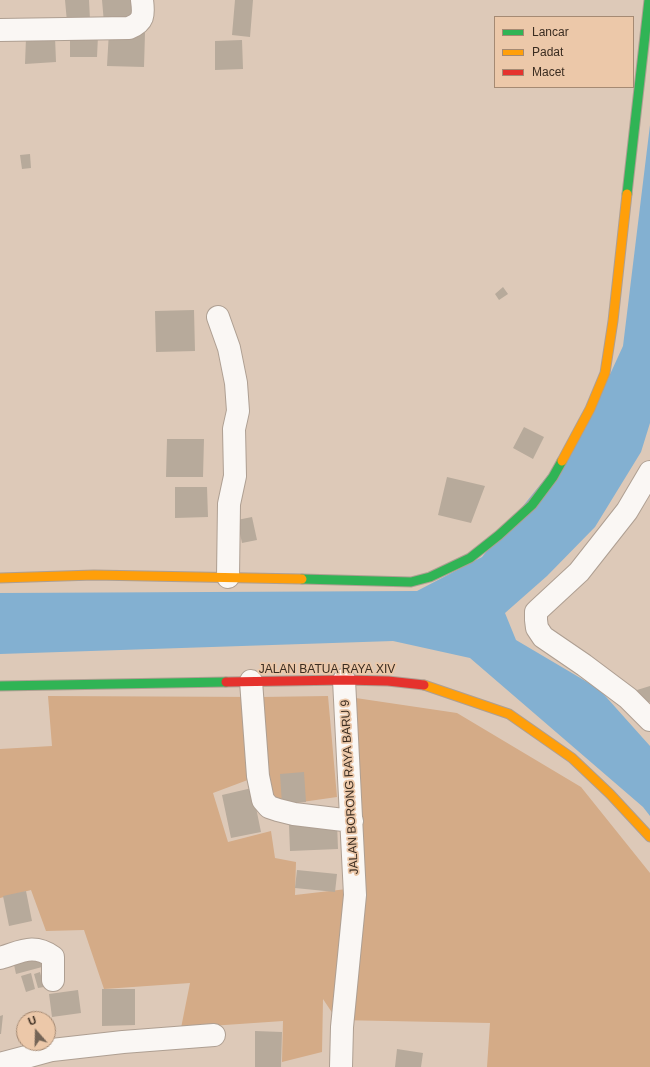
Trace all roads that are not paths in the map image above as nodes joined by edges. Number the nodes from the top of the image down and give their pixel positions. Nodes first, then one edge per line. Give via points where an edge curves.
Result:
1 (142, 0) edge
2 (650, 0) edge
3 (0, 30) edge
4 (218, 317) dead end
5 (650, 472) edge
6 (228, 577) junction
7 (0, 578) edge
8 (344, 680) junction
9 (251, 682) junction
10 (0, 686) edge
11 (650, 720) edge
12 (352, 821) junction
13 (650, 837) edge
14 (0, 958) edge
15 (53, 980) dead end
16 (214, 1035) dead end
17 (0, 1064) edge
18 (342, 1067) edge

1 - 3 street via 144,11 141,20 129,28
2 - 6 street via 605,372 570,448 532,505 500,535 470,558 430,577 411,582
4 - 6 street via 229,348 238,411 234,429 235,476 229,504
5 - 11 street via 628,511 579,572 538,609 536,620 537,628 543,637 628,698
6 - 7 street via 94,575
8 - 9 street, JALAN BATUA RAYA XIV
8 - 12 street, JALAN BORONG RAYA BARU 9
8 - 13 street, JALAN BATUA RAYA XIV via 388,681 429,686 509,714 572,758
9 - 10 street, JALAN BATUA RAYA XIV
9 - 12 street via 258,776 263,800 269,806 294,814
12 - 18 street, JALAN BORONG RAYA BARU 9 via 355,895 342,1021
14 - 15 street via 29,949 44,951 53,957
16 - 17 street via 52,1050

